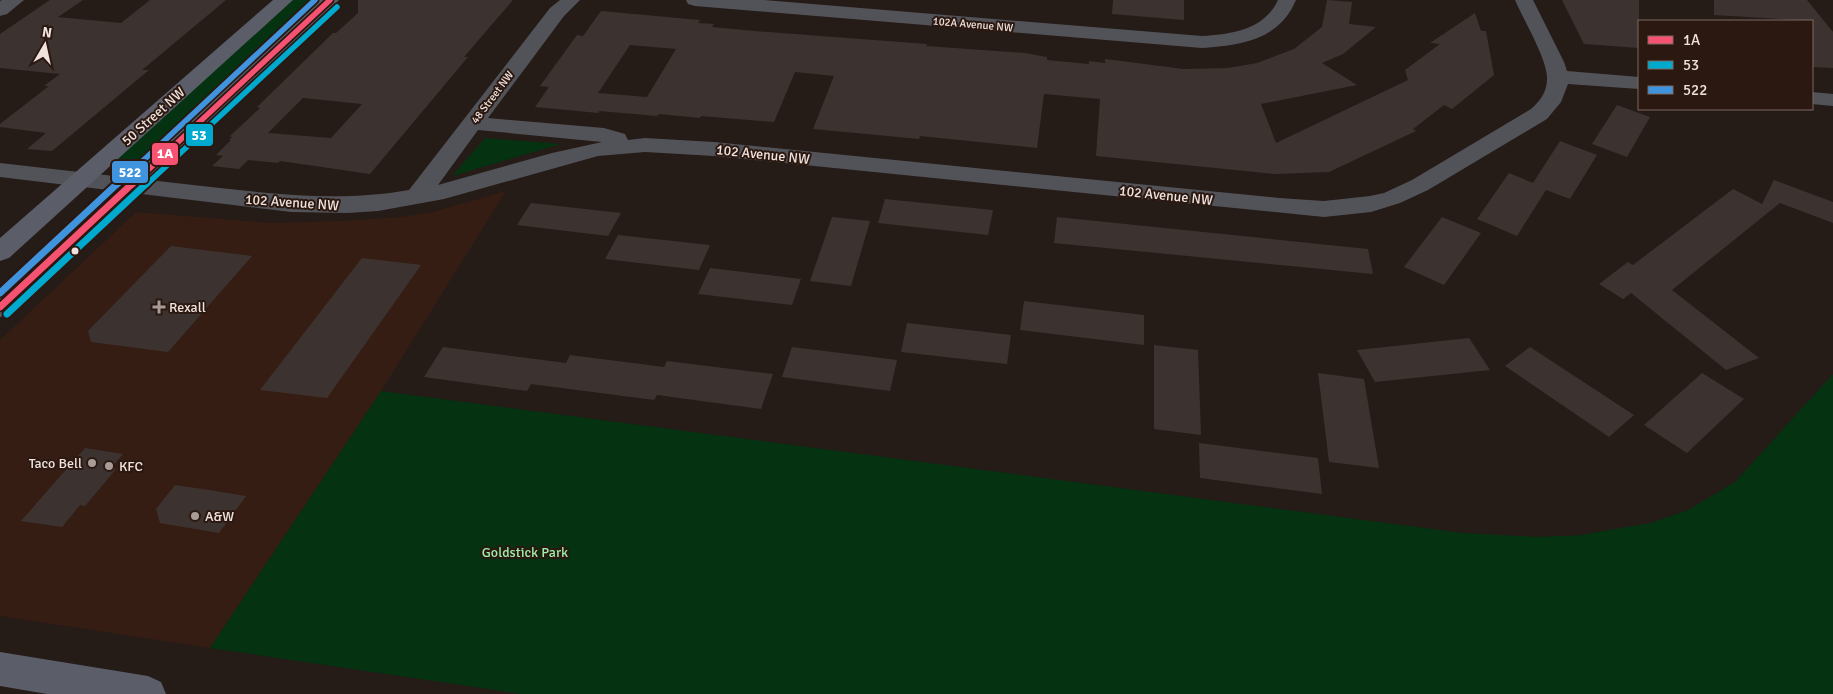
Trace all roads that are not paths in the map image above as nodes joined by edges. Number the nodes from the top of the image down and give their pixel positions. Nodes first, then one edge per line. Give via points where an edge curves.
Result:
1 (15, 0) edge
2 (284, 0) edge
3 (330, 0) edge
4 (571, 0) edge
5 (695, 0) edge
6 (1287, 0) edge
7 (1524, 0) edge
8 (0, 10) edge
9 (1558, 77) junction
10 (1638, 84) edge
11 (1813, 98) edge
12 (1833, 100) edge
13 (472, 123) junction
14 (645, 145) junction
15 (0, 170) edge
16 (82, 179) junction
17 (130, 186) junction
18 (416, 197) junction
19 (0, 252) edge
20 (0, 307) edge
21 (0, 669) edge
22 (148, 694) edge

1 - 8 street
2 - 16 main road, 50 Street NW
3 - 17 main road
4 - 13 street, 48 Street NW via 556,12
5 - 6 street, 102A Avenue NW via 1181,41 1218,41 1250,34 1280,16
7 - 9 street
9 - 10 street
9 - 14 street, 102 Avenue NW via 1556,91 1540,114 1428,180 1392,198 1332,208 1279,206 714,148
11 - 12 street
13 - 14 street, 102 Avenue NW via 604,136
13 - 18 street, 48 Street NW
14 - 18 street, 102 Avenue NW via 574,154
15 - 16 street, 102 Avenue NW
16 - 17 street, 102 Avenue NW
16 - 19 main road, 50 Street NW
17 - 18 street, 102 Avenue NW via 320,206
17 - 20 main road
21 - 22 main road

